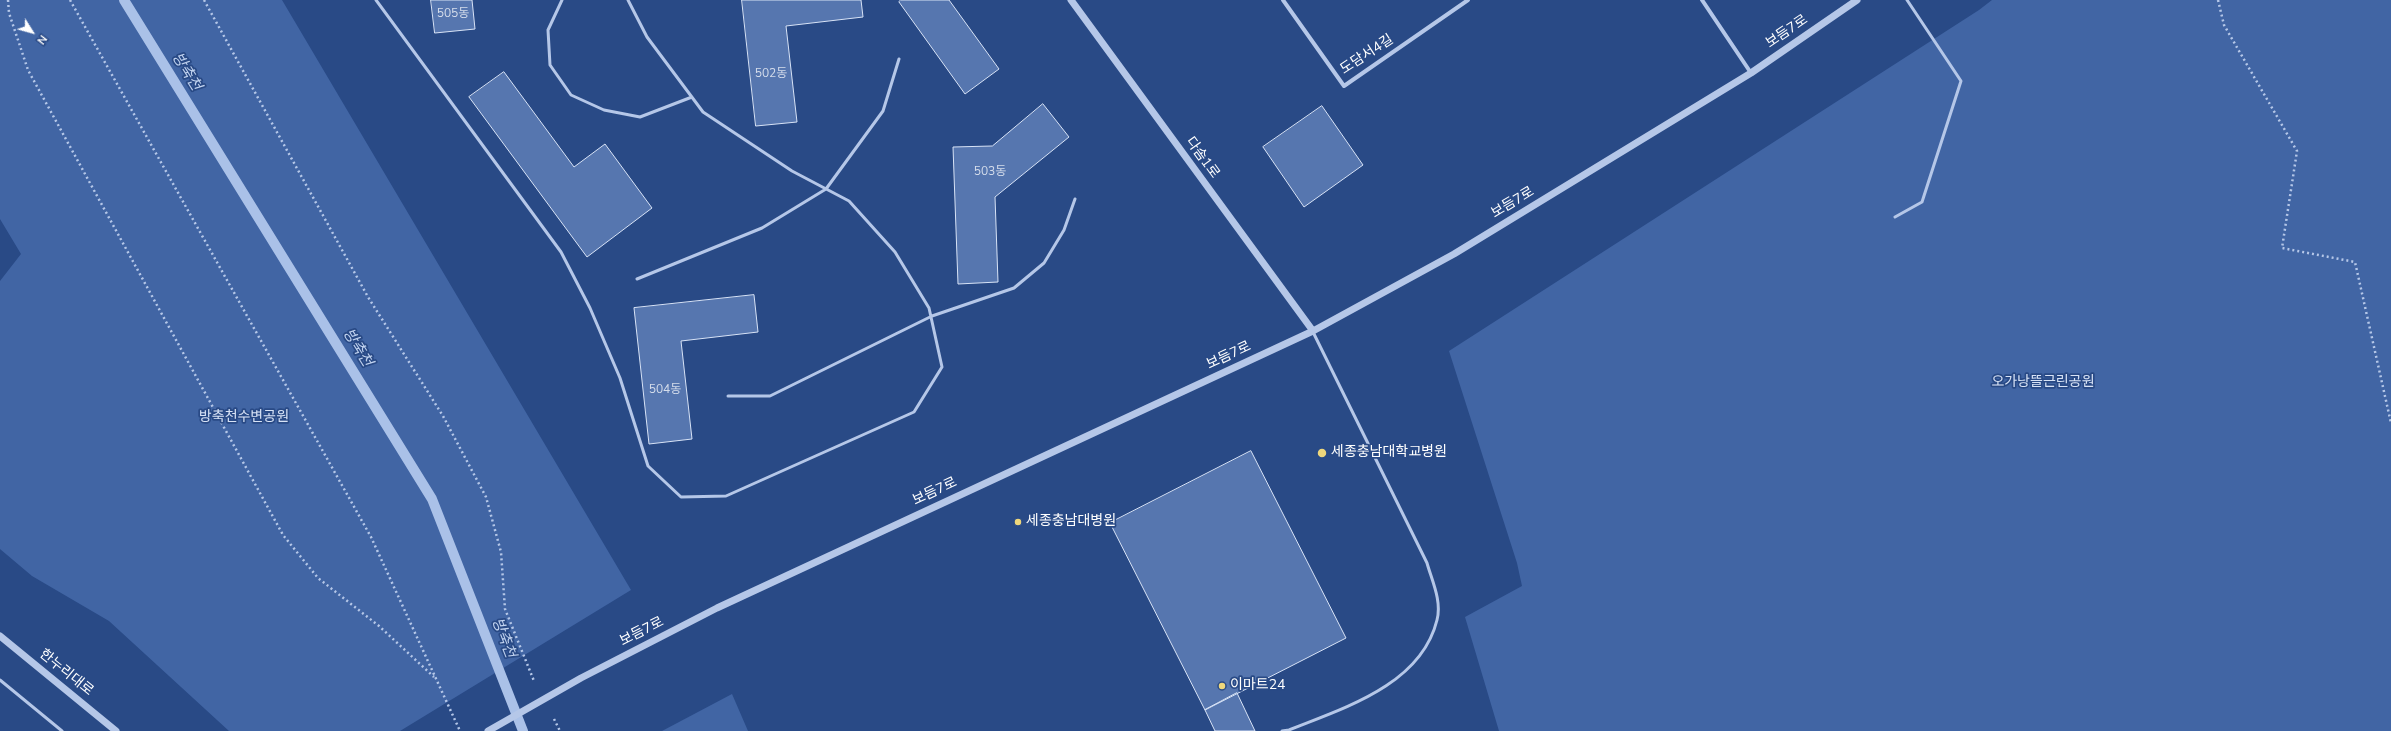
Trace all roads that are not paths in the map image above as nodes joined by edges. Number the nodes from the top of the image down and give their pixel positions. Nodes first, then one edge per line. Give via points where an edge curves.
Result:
1 (376, 0) edge
2 (562, 0) edge
3 (628, 0) edge
4 (1070, 0) edge
5 (1283, 0) edge
6 (1468, 0) edge
7 (1702, 0) edge
8 (1857, 0) edge
9 (1907, 0) edge
10 (899, 58) dead end
11 (1751, 73) junction
12 (692, 98) junction
13 (826, 189) junction
14 (1074, 199) dead end
15 (1896, 218) dead end
16 (637, 279) dead end
17 (932, 316) junction
18 (1313, 331) junction
19 (728, 396) dead end
20 (0, 636) edge
21 (0, 680) edge
22 (62, 731) edge
23 (116, 731) edge
24 (488, 731) edge
25 (1282, 731) edge
26 (1289, 731) edge

1 - 17 lane via 561,252 590,308 620,378 648,466 681,497 726,496 914,412 942,367
2 - 12 lane via 548,30 550,65 571,95 604,110 640,117
3 - 12 lane via 647,37
4 - 18 street, 다솜1로
5 - 6 street, 도담서4길 via 1344,86
7 - 11 street
8 - 11 street, 보듬7로
9 - 15 lane via 1961,81 1922,202
10 - 13 lane via 883,111
11 - 18 street, 보듬7로 via 1454,254
12 - 13 lane via 703,112 792,171
13 - 16 lane via 762,228
13 - 17 lane via 849,202 895,252
14 - 17 lane via 1064,230 1044,263 1014,288
17 - 19 lane via 770,396
18 - 24 street, 보듬7로 via 717,608 581,678
18 - 26 lane via 1427,563 1437,597 1438,619 1423,652 1405,672 1387,686
20 - 23 street, 한누리대로
21 - 22 lane
25 - 26 lane

